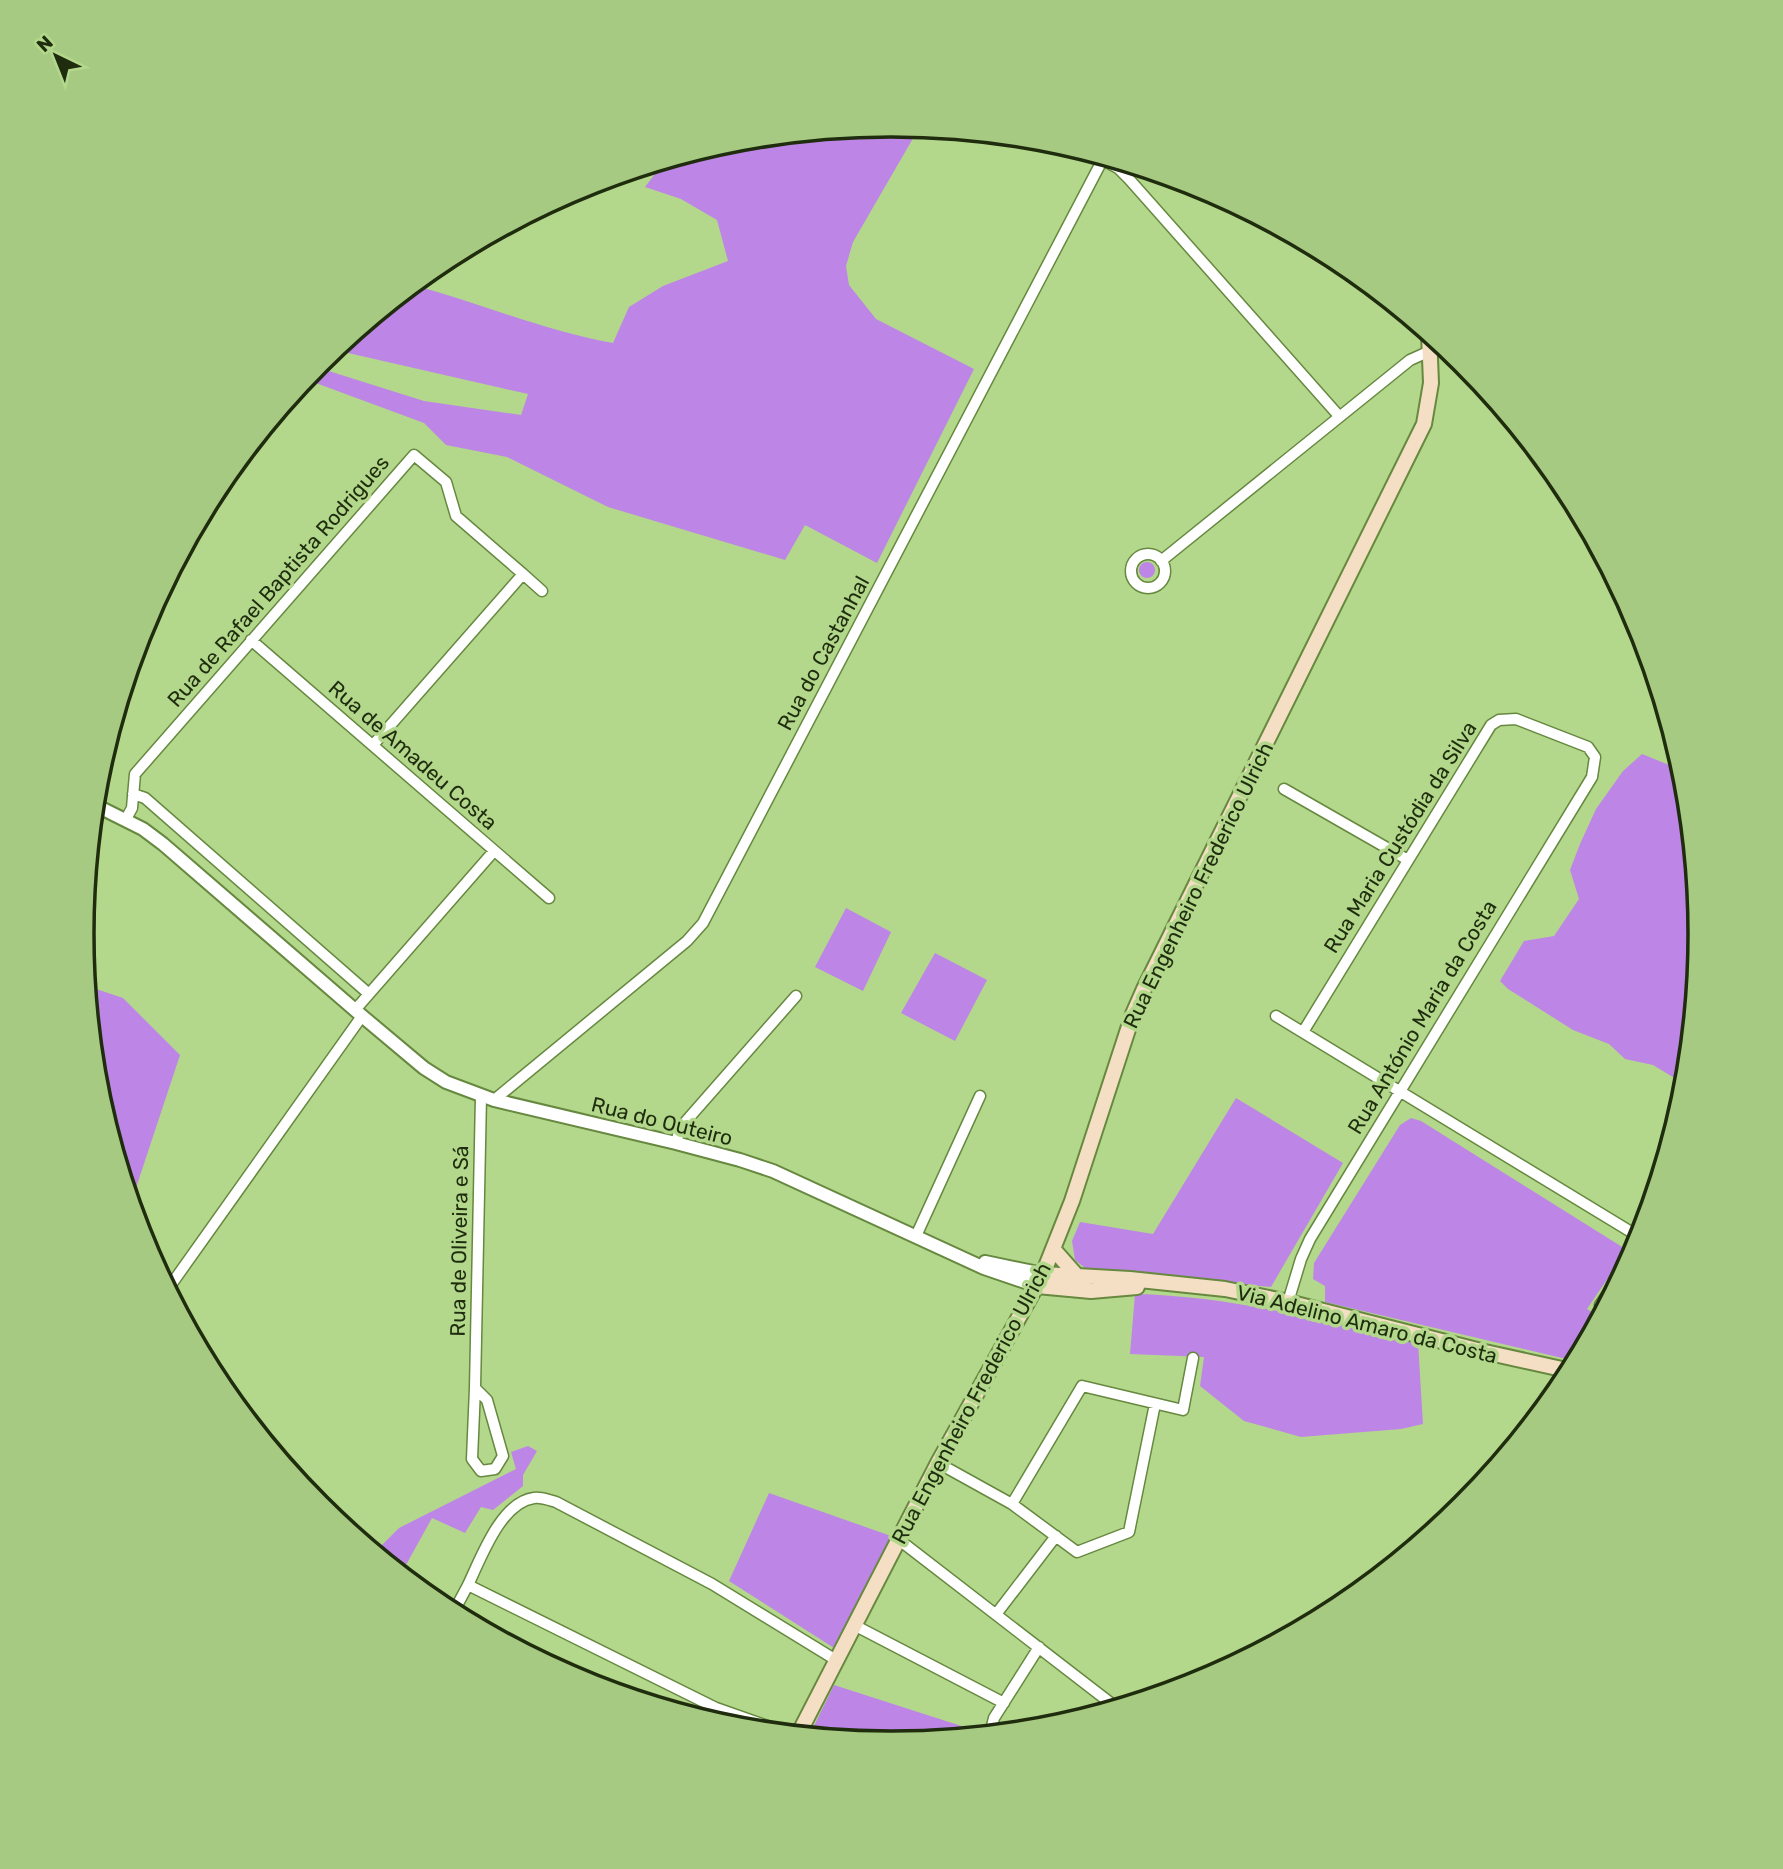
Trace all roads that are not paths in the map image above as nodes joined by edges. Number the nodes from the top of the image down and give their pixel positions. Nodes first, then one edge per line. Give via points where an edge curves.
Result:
1 (1099, 165) edge
2 (1122, 172) edge
3 (1430, 347) edge
4 (1430, 351) junction
5 (1339, 416) junction
6 (1161, 561) dead end
7 (523, 574) junction
8 (542, 591) dead end
9 (251, 640) junction
10 (373, 745) junction
11 (1595, 757) joint
12 (1284, 789) dead end
13 (133, 794) junction
14 (105, 809) edge
15 (126, 819) junction
16 (494, 851) junction
17 (1408, 860) junction
18 (549, 898) dead end
19 (369, 994) junction
20 (796, 996) dead end
21 (359, 1013) junction
22 (1276, 1016) dead end
23 (1303, 1032) junction
24 (1398, 1091) junction
25 (481, 1096) junction
26 (980, 1096) dead end
27 (494, 1100) junction
28 (676, 1143) junction
29 (1631, 1232) edge
30 (916, 1236) junction
31 (1054, 1250) junction
32 (1077, 1276) junction
33 (174, 1280) edge
34 (1040, 1280) junction
35 (1162, 1284) junction
36 (1288, 1302) junction
37 (1193, 1358) dead end
38 (1560, 1367) edge
39 (475, 1388) junction
40 (1155, 1404) junction
41 (938, 1463) junction
42 (1012, 1504) junction
43 (1056, 1536) junction
44 (898, 1539) junction
45 (468, 1584) junction
46 (458, 1603) edge
47 (997, 1613) junction
48 (854, 1626) junction
49 (1039, 1647) junction
50 (836, 1660) junction
51 (1108, 1701) edge
52 (1004, 1703) junction
53 (716, 1708) junction
54 (714, 1711) edge
55 (742, 1717) edge
56 (992, 1725) edge
57 (802, 1726) edge

1 - 27 street, Rua do Castanhal via 703,923
2 - 5 street
3 - 4 main road, Rua Engenheiro Frederico Ulrich
4 - 5 street via 1410,360
4 - 31 main road, Rua Engenheiro Frederico Ulrich via 1431,383 1424,424 1144,989
5 - 6 street
7 - 8 street
7 - 9 street, Rua de Rafael Baptista Rodrigues via 456,516 446,482 414,455
7 - 10 street
9 - 10 street, Rua de Amadeu Costa
9 - 13 street, Rua de Rafael Baptista Rodrigues via 135,774
10 - 16 street, Rua de Amadeu Costa
11 - 17 street, Rua Maria Custódia da Silva via 1588,747 1528,724 1499,720 1487,732
11 - 24 street, Rua António Maria da Costa via 1592,777
12 - 17 street
13 - 15 street
13 - 19 street via 145,798
14 - 15 street, Rua do Outeiro
15 - 21 street, Rua do Outeiro via 163,844
16 - 18 street, Rua de Amadeu Costa
16 - 19 street
17 - 23 street, Rua Maria Custódia da Silva
19 - 21 street
20 - 28 street via 680,1128
21 - 25 street, Rua do Outeiro via 446,1083
21 - 33 street
22 - 23 street
23 - 24 street
24 - 29 street
24 - 36 street, Rua António Maria da Costa via 1310,1239
25 - 27 street, Rua do Outeiro
25 - 39 street, Rua de Oliveira e Sá
26 - 30 street
27 - 28 street, Rua do Outeiro
28 - 30 street, Rua do Outeiro via 772,1171
30 - 34 street, Rua do Outeiro via 984,1268
31 - 32 main road
31 - 34 main road, Rua Engenheiro Frederico Ulrich
32 - 34 main road, Via Adelino Amaro da Costa
32 - 35 main road, Via Adelino Amaro da Costa
34 - 35 main road, Via Adelino Amaro da Costa via 1091,1291
34 - 41 main road, Rua Engenheiro Frederico Ulrich
35 - 36 main road, Via Adelino Amaro da Costa via 1225,1289
36 - 38 main road, Via Adelino Amaro da Costa
37 - 40 street via 1183,1410
39 - 39 street, Rua de Oliveira e Sá via 472,1459 481,1471 495,1469 503,1456 488,1400
40 - 42 street via 1082,1386
40 - 43 street via 1129,1532 1077,1552
41 - 42 street
41 - 44 main road, Rua Engenheiro Frederico Ulrich
42 - 43 street
43 - 47 street
44 - 47 street
44 - 48 main road, Rua Engenheiro Frederico Ulrich
45 - 46 street
45 - 50 street via 507,1513 536,1497 556,1502 712,1584
45 - 53 street
47 - 49 street
48 - 50 main road, Rua Engenheiro Frederico Ulrich
48 - 52 street
49 - 51 street
49 - 52 street
50 - 57 main road, Rua Engenheiro Frederico Ulrich
52 - 56 street
53 - 54 street
53 - 55 street

